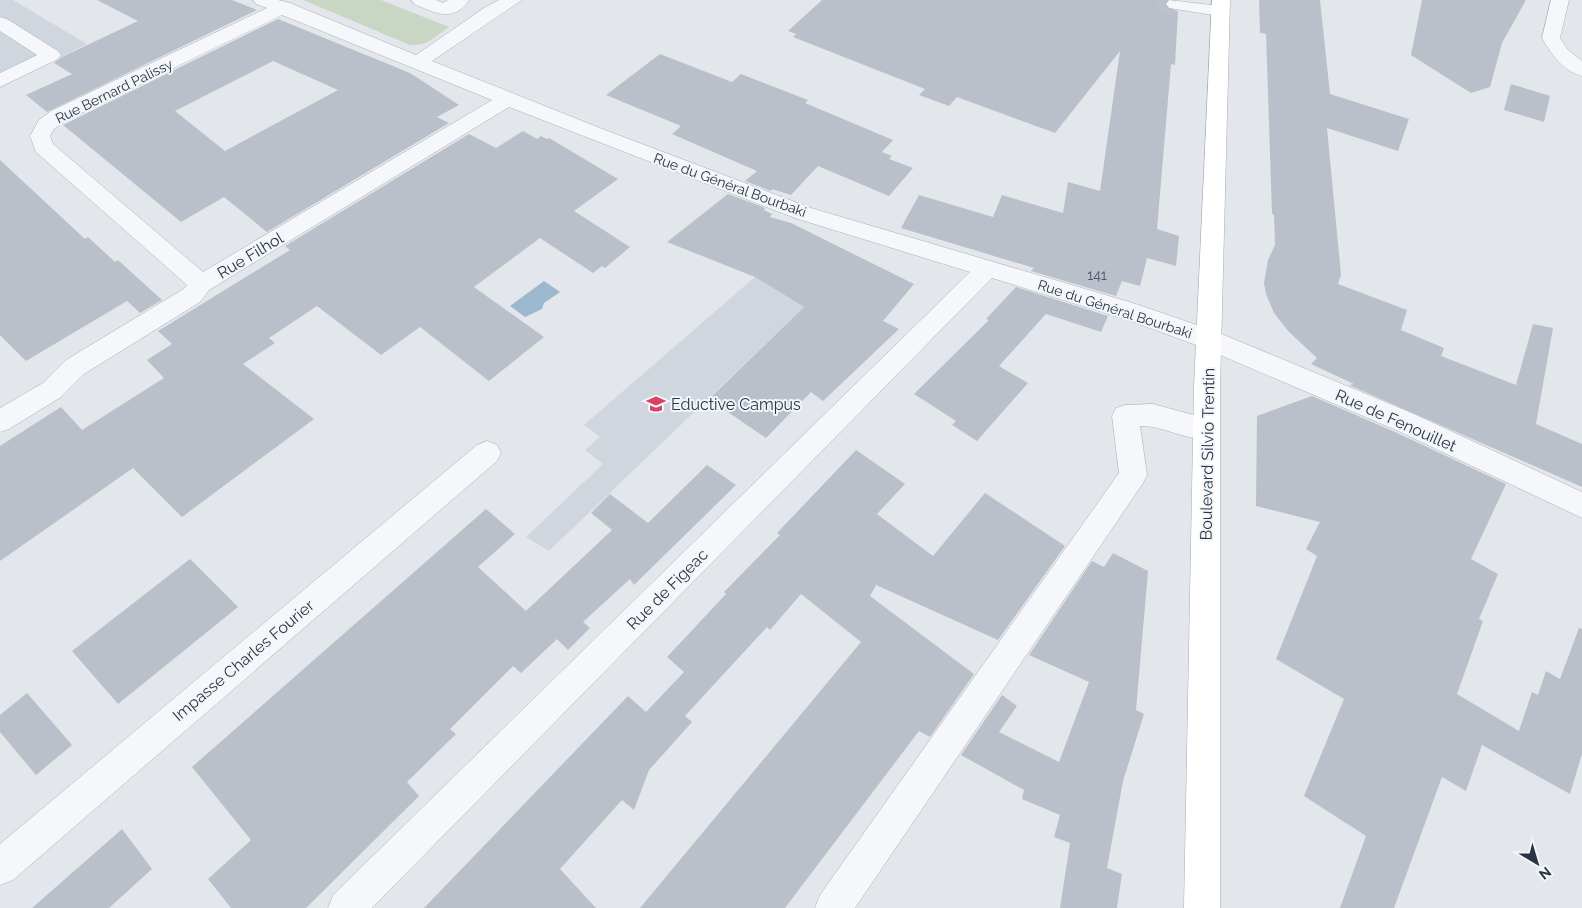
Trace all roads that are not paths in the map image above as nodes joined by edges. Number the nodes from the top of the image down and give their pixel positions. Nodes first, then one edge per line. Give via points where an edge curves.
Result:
1 (262, 0) edge
2 (420, 0) edge
3 (460, 0) edge
4 (513, 0) edge
5 (1560, 0) edge
6 (1219, 3) edge
7 (1175, 4) dead end
8 (284, 7) junction
9 (0, 23) edge
10 (419, 62) junction
11 (1582, 70) edge
12 (0, 81) edge
13 (508, 99) junction
14 (987, 269) junction
15 (201, 284) junction
16 (1208, 339) junction
17 (0, 421) edge
18 (1206, 429) junction
19 (487, 453) dead end
20 (1582, 506) edge
21 (0, 867) edge
22 (346, 908) edge
23 (833, 908) edge
24 (1202, 908) edge

1 - 8 street, Rue du Général Bourbaki
2 - 3 street via 445,10
4 - 10 street via 490,12
5 - 11 street via 1552,38 1561,54
6 - 7 street
6 - 16 main road, Boulevard Silvio Trentin
8 - 10 street, Rue du Général Bourbaki
8 - 15 street, Rue Bernard Palissy via 58,116 46,125 40,136 43,147
9 - 12 street via 51,55
10 - 13 street, Rue du Général Bourbaki
13 - 14 street, Rue du Général Bourbaki via 803,213
13 - 15 street, Rue Filhol
14 - 16 street, Rue du Général Bourbaki via 1136,313
14 - 22 street, Rue de Figeac
15 - 17 street, Rue Filhol via 191,296 76,367 52,390
16 - 18 main road, Boulevard Silvio Trentin
16 - 20 street, Rue de Fenouillet via 1405,422
18 - 23 street via 1153,415 1125,416 1133,475
18 - 24 main road, Boulevard Silvio Trentin
19 - 21 street, Impasse Charles Fourier

